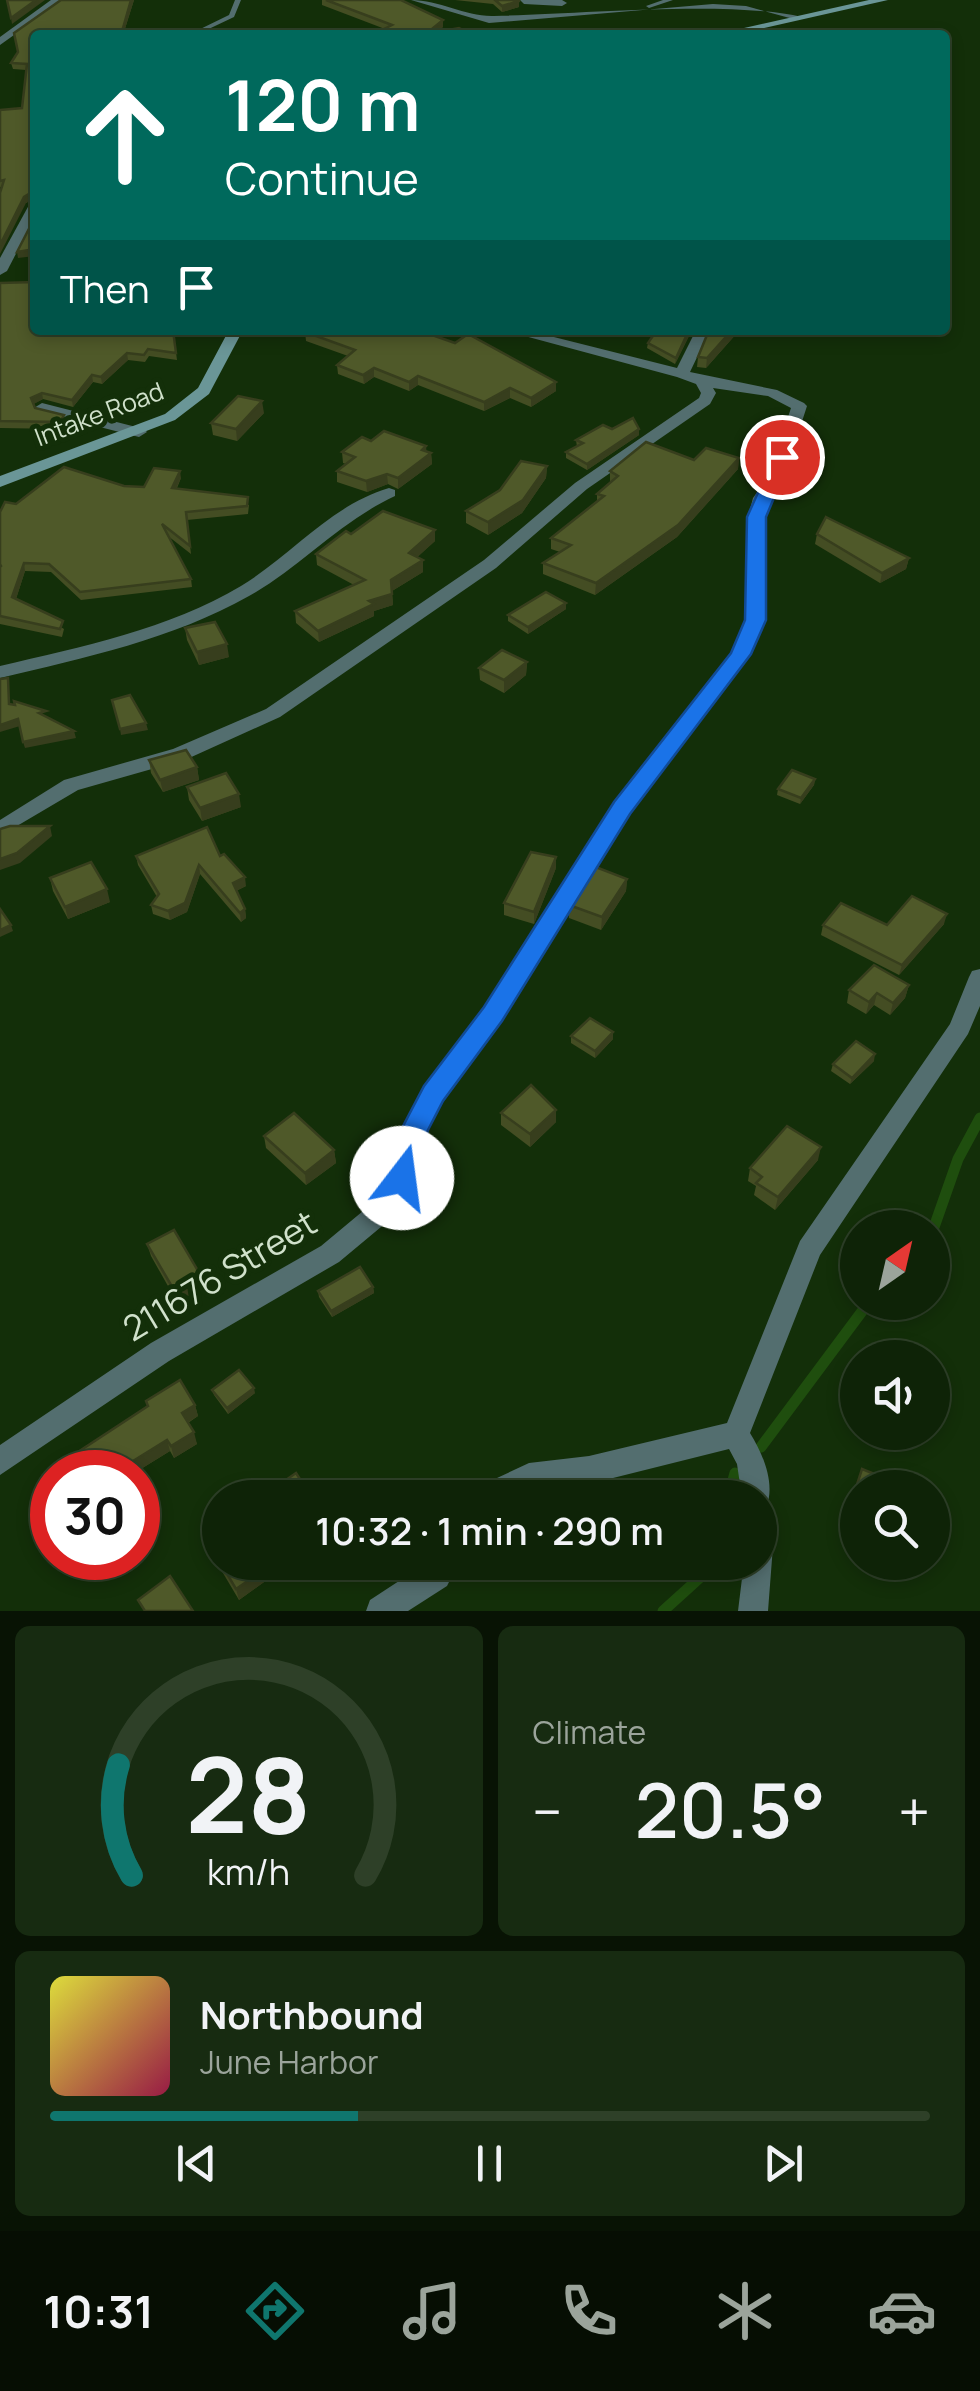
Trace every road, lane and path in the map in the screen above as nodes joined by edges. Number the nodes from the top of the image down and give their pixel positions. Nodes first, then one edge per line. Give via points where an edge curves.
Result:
1 (58, 0) edge
2 (238, 0) edge
3 (416, 0) edge
4 (670, 0) edge
5 (883, 0) edge
6 (524, 1) edge
7 (646, 3) edge
8 (797, 16) junction
9 (472, 18) junction
10 (459, 27) edge
11 (202, 30) edge
12 (739, 30) edge
13 (0, 42) edge
14 (30, 212) edge
15 (0, 271) edge
16 (233, 335) edge
17 (529, 335) edge
18 (702, 335) edge
19 (682, 374) junction
20 (704, 385) junction
21 (42, 408) edge
22 (138, 432) junction
23 (0, 482) edge
24 (389, 493) dead end
25 (0, 672) edge
26 (0, 829) edge
27 (980, 977) edge
28 (736, 1434) junction
29 (0, 1461) edge
30 (518, 1480) edge
31 (754, 1480) edge
32 (430, 1580) edge
33 (756, 1580) edge
34 (381, 1611) edge
35 (753, 1611) edge

1 - 13 street
2 - 11 lane via 232,16
3 - 9 street
4 - 7 lane
5 - 8 street
6 - 7 street
7 - 8 street via 732,1
7 - 9 street
8 - 12 street
9 - 10 street
14 - 15 street
16 - 22 street, Intake Road via 204,391
17 - 19 street
18 - 19 street
19 - 20 street
20 - 26 street via 705,401 582,486 490,564 273,714 180,754 70,785
20 - 29 street, 211676 Street via 799,406 756,517 756,620 741,654 622,808 493,1014 434,1093 414,1130 402,1178 372,1220 330,1254 160,1352
21 - 22 street
22 - 23 street, Intake Road
24 - 25 street via 344,512 245,591 208,609
27 - 28 street via 960,1028 809,1249
28 - 30 street via 584,1472 547,1471
28 - 31 street
32 - 34 street
33 - 35 street

